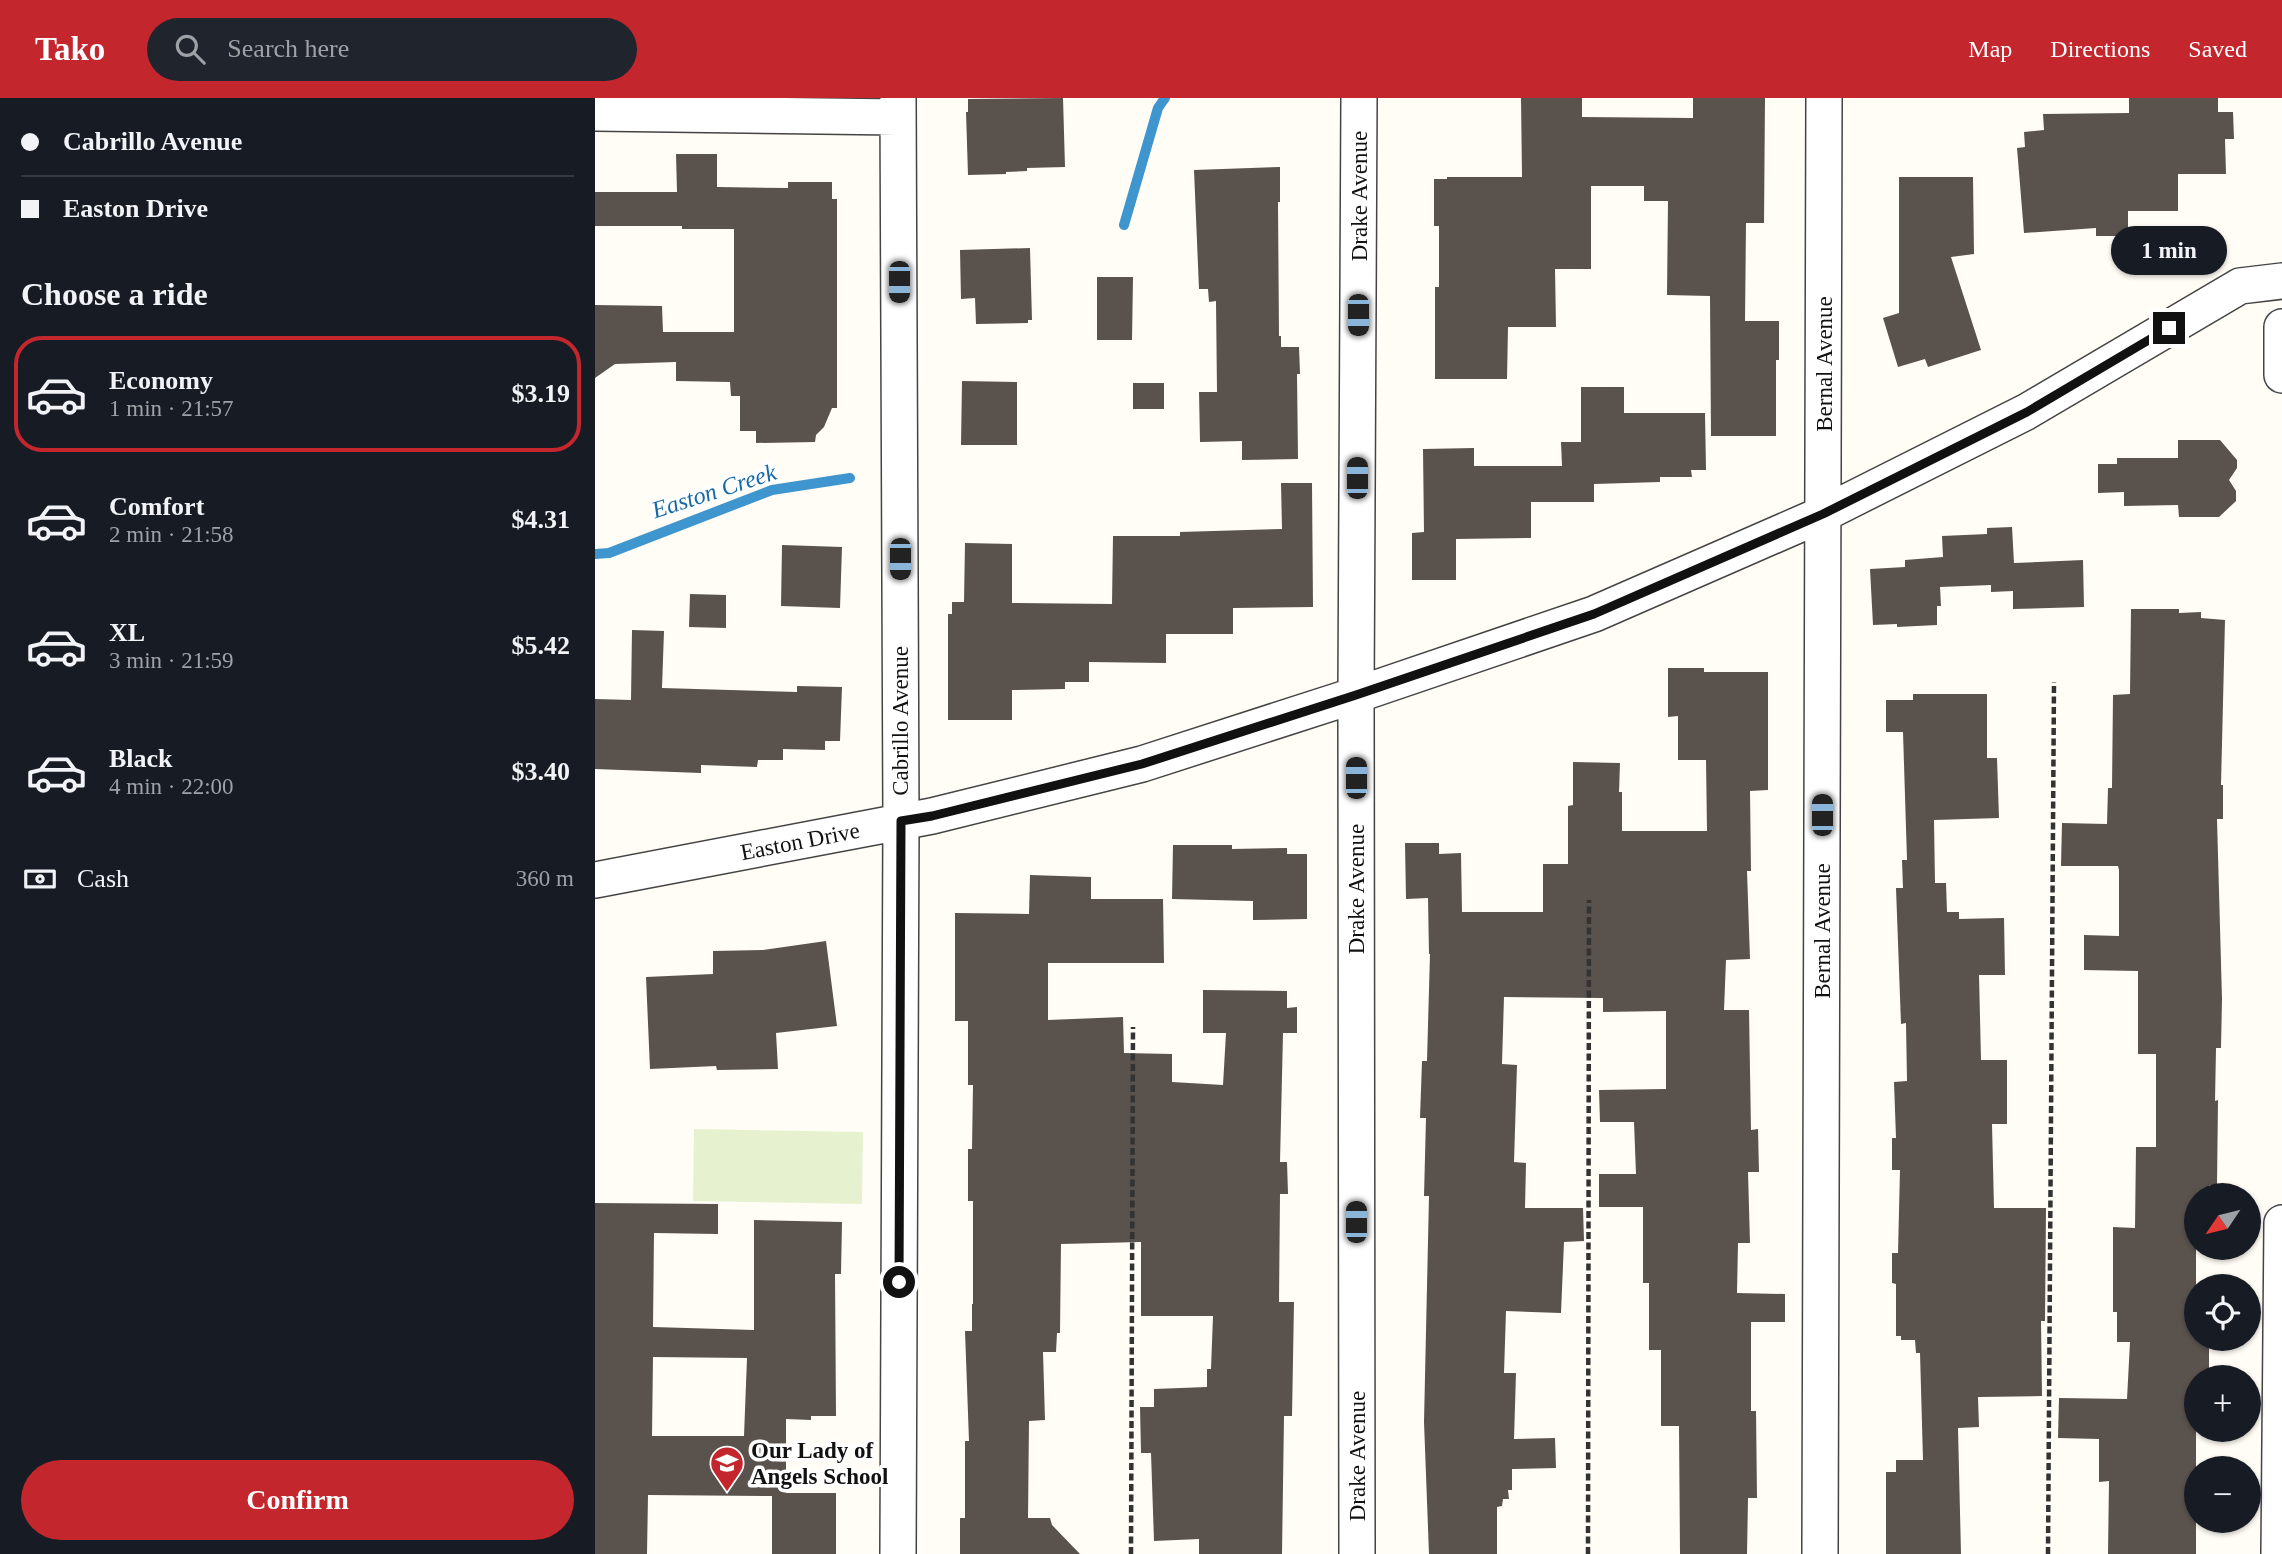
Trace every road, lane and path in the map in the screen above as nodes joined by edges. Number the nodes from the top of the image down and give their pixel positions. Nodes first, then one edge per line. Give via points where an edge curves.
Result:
1 (1360, 98) edge
2 (1825, 98) edge
3 (898, 107) edge
4 (595, 113) edge
5 (2282, 281) edge
6 (2282, 327) edge
7 (2282, 375) edge
8 (1823, 514) junction
9 (2054, 682) dead end
10 (1356, 695) junction
11 (901, 821) junction
12 (595, 880) edge
13 (1589, 900) dead end
14 (1133, 1027) dead end
15 (2282, 1223) edge
16 (898, 1554) edge
17 (1131, 1554) edge
18 (1357, 1554) edge
19 (1588, 1554) edge
20 (1821, 1554) edge
21 (2048, 1554) edge
22 (2279, 1554) edge

1 - 10 street, Drake Avenue
2 - 8 street, Bernal Avenue
3 - 4 street
3 - 11 street, Cabrillo Avenue
5 - 8 street, Easton Drive via 2240,286 2027,412
6 - 7 street
8 - 10 street, Easton Drive via 1594,614
8 - 20 street, Bernal Avenue
9 - 21 path
10 - 11 street, Easton Drive via 1142,764
10 - 18 street, Drake Avenue
11 - 12 street, Easton Drive
11 - 16 street, Cabrillo Avenue
13 - 19 path
14 - 17 path
15 - 22 street

